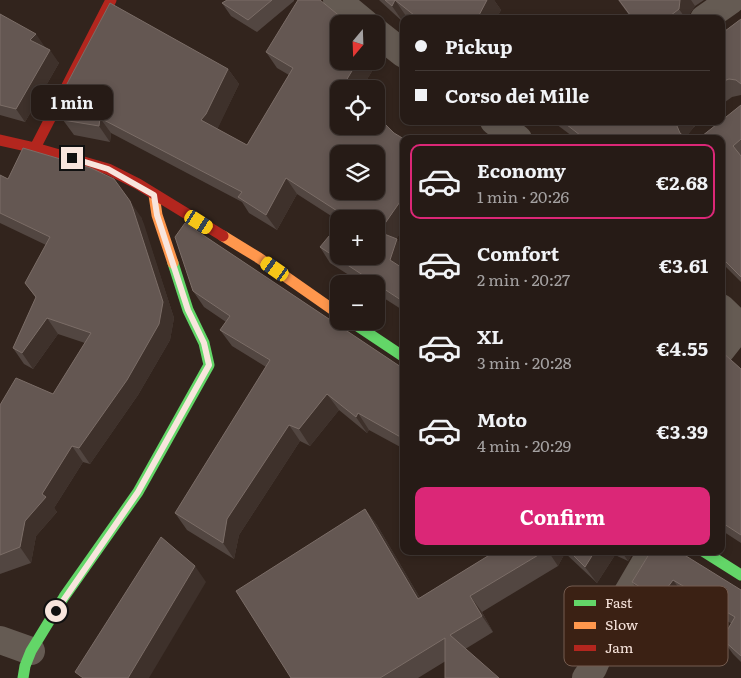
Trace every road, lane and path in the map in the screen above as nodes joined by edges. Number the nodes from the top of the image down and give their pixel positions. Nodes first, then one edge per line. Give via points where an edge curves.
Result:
1 (111, 0) edge
2 (337, 0) edge
3 (731, 0) edge
4 (355, 15) edge
5 (710, 15) edge
6 (385, 39) edge
7 (400, 51) edge
8 (499, 125) edge
9 (513, 135) edge
10 (0, 140) edge
11 (35, 148) junction
12 (154, 195) junction
13 (330, 308) edge
14 (734, 320) edge
15 (364, 330) edge
16 (725, 341) edge
17 (400, 354) edge
18 (650, 555) edge
19 (709, 555) edge
20 (741, 575) edge
21 (632, 586) edge
22 (0, 640) edge
23 (31, 651) junction
24 (594, 666) edge
25 (23, 678) edge
26 (586, 678) edge

1 - 11 street
2 - 4 street
3 - 5 street
6 - 7 street
8 - 9 street
10 - 11 street
11 - 12 street via 108,169
12 - 13 street via 258,258
12 - 23 street via 157,215 209,365 138,492 64,597
14 - 16 street
15 - 17 street
18 - 21 street
19 - 20 street
22 - 23 street
23 - 25 street
24 - 26 street

